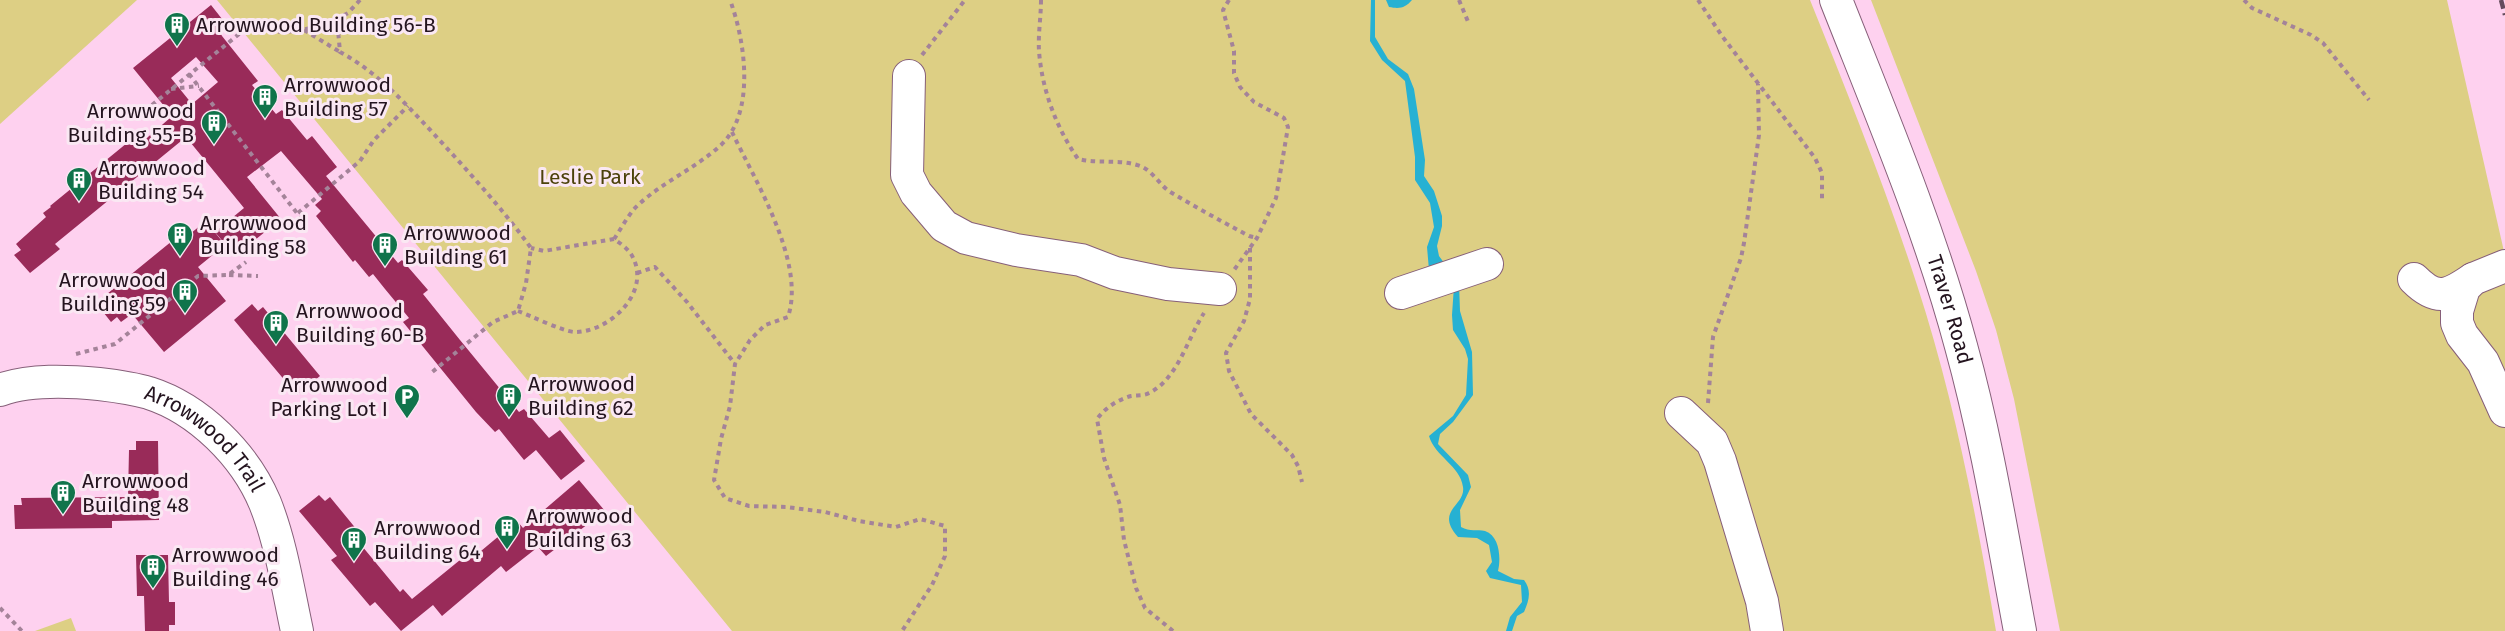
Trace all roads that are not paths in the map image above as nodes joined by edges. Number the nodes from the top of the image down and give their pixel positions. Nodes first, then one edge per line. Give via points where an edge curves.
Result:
1 (1836, 0) edge
2 (909, 76) road end
3 (1487, 264) dead end
4 (2505, 266) edge
5 (2414, 279) dead end
6 (2472, 279) junction
7 (1220, 289) road end
8 (1401, 293) dead end
9 (0, 390) edge
10 (2505, 411) edge
11 (1681, 413) dead end
12 (297, 631) edge
13 (1767, 631) edge
14 (2020, 631) edge

1 - 14 street, Traver Road via 1917,206 1961,345 1985,442
2 - 7 street via 907,175 916,193 944,226 966,238 1081,260 1115,273
3 - 8 street
4 - 6 street
5 - 6 street via 2435,295 2451,294
6 - 10 street via 2460,297 2457,323 2483,363
9 - 12 street, Arrowwood Trail via 55,383 125,387 151,394 200,420 232,452 259,490 273,528
11 - 13 street via 1712,442 1720,461 1766,614

